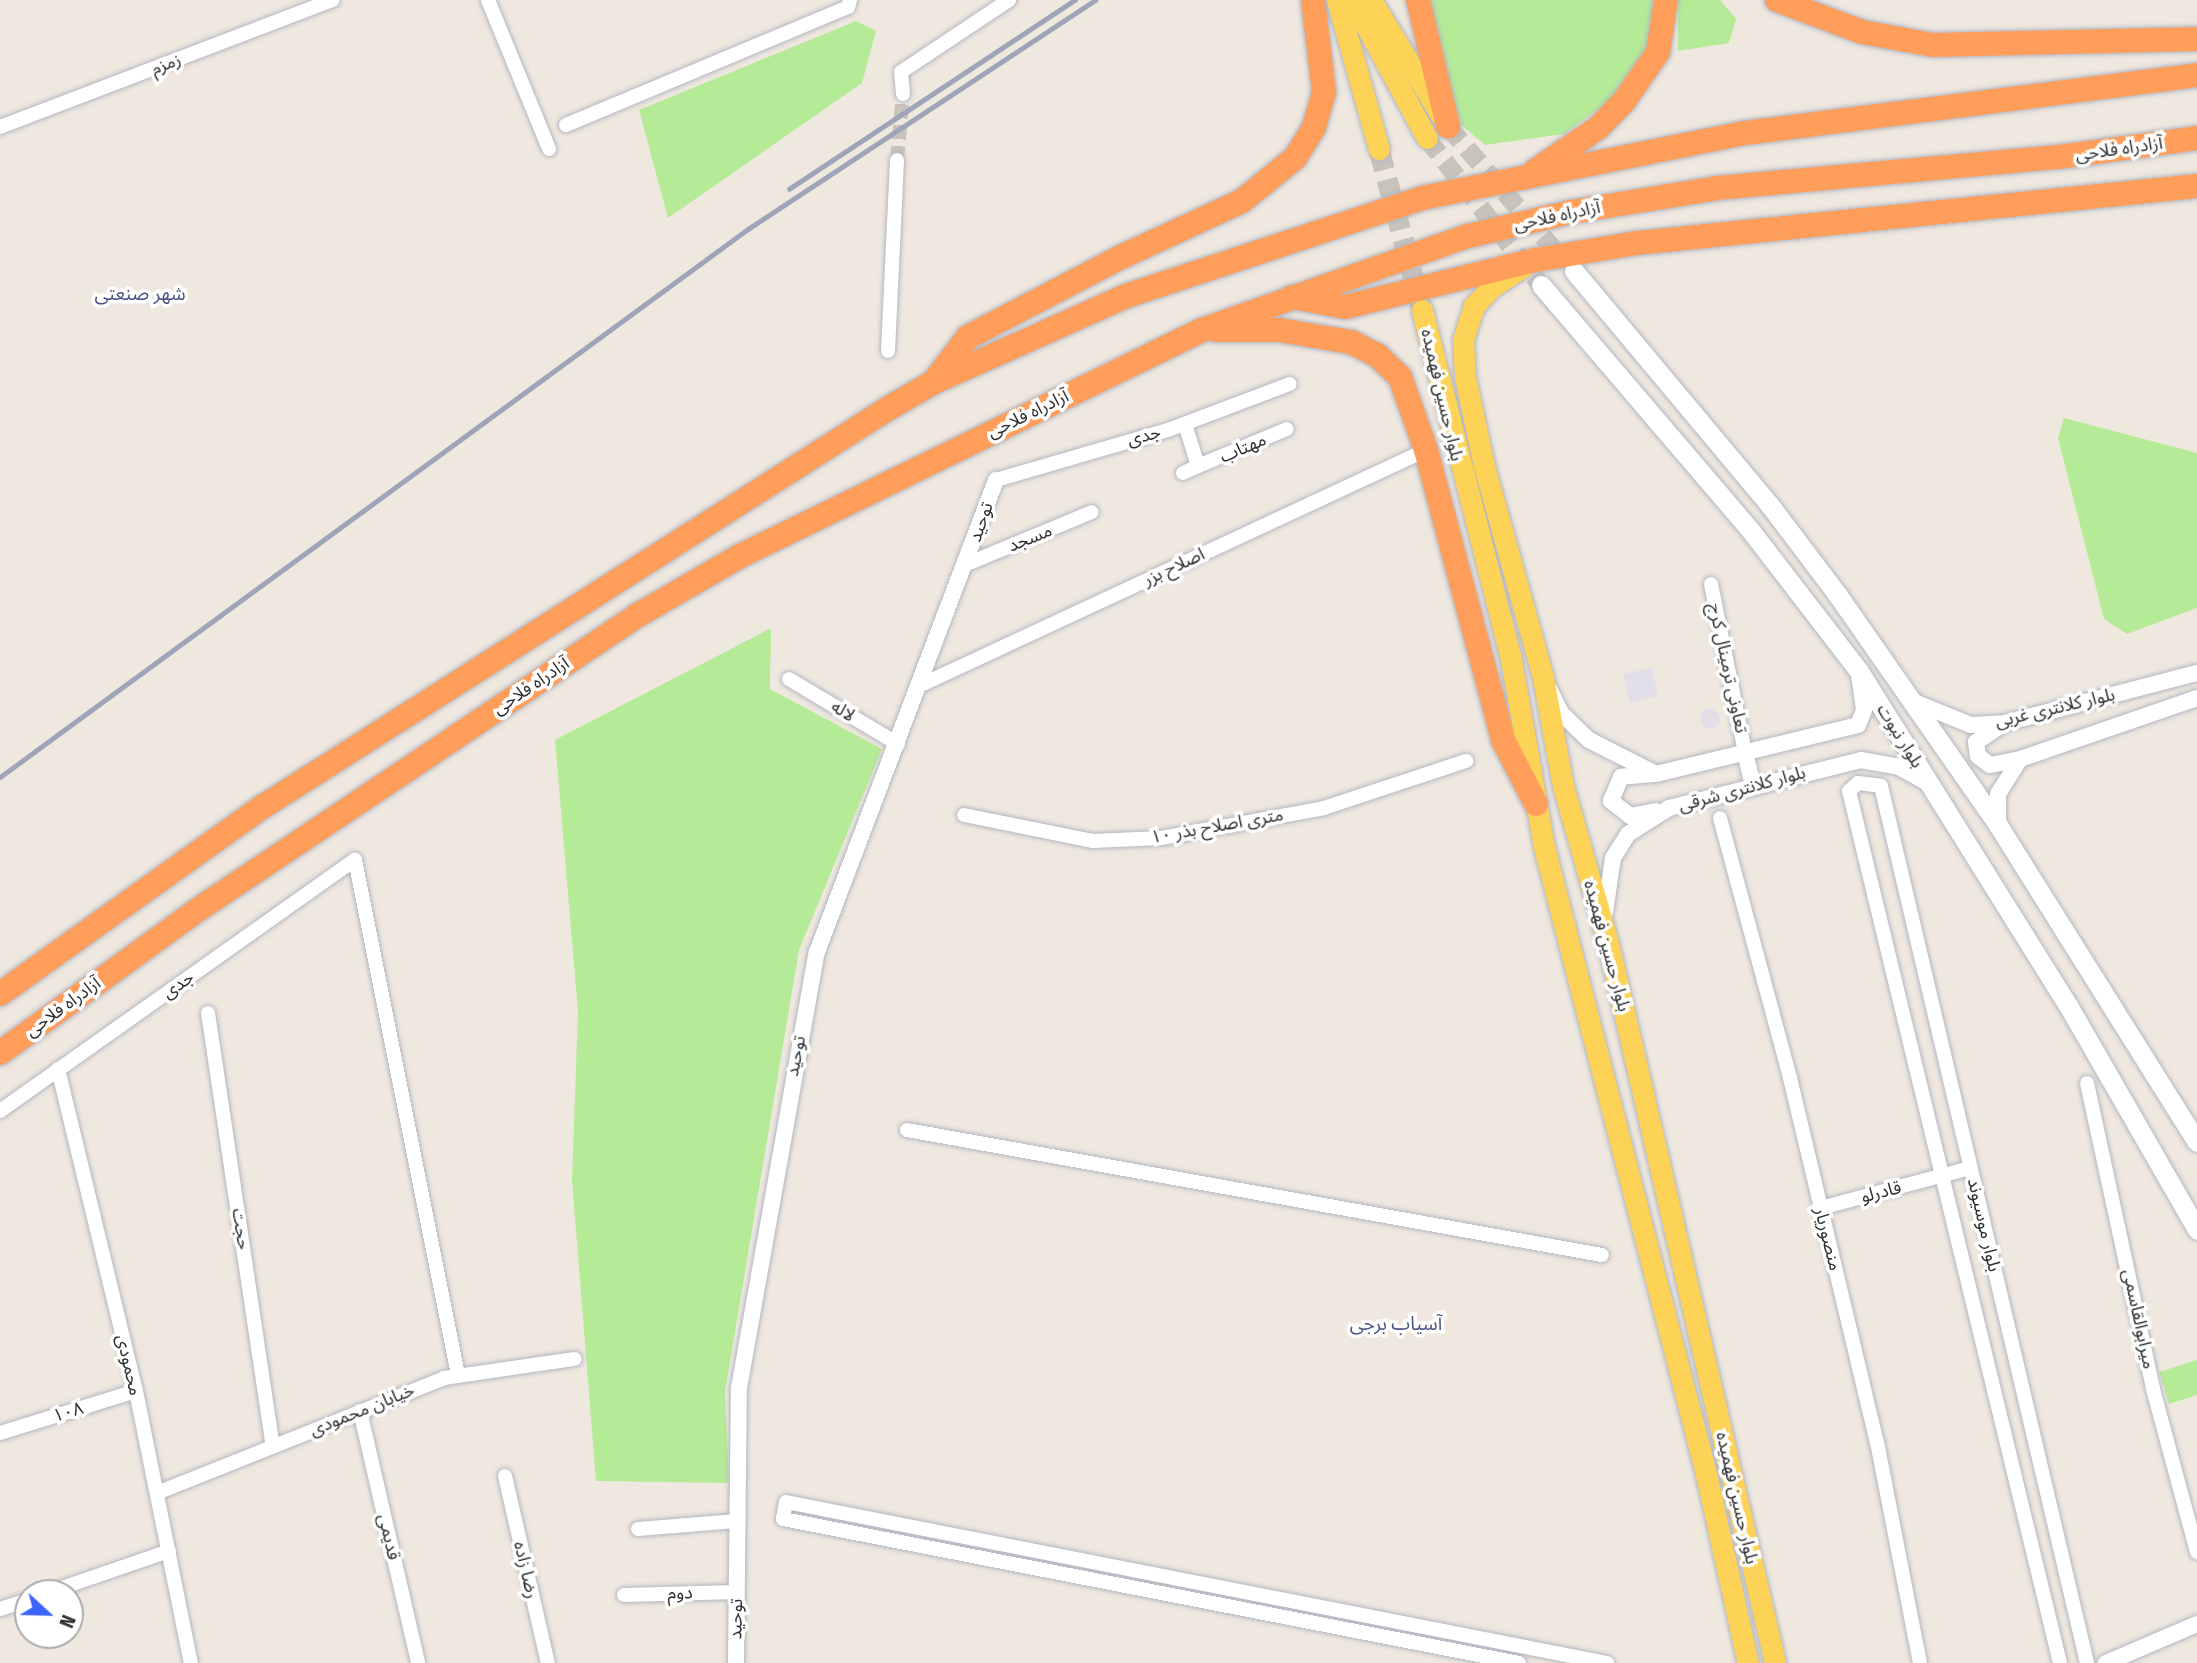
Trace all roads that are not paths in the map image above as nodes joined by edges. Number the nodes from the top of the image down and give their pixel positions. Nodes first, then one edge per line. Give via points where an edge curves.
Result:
1 (333, 0) edge
2 (488, 0) edge
3 (850, 0) edge
4 (1009, 0) edge
5 (1313, 0) edge
6 (1337, 0) edge
7 (1352, 0) edge
8 (1371, 0) edge
9 (1418, 0) edge
10 (1666, 0) edge
11 (1777, 0) edge
12 (2197, 39) edge
13 (2197, 75) edge
14 (903, 94) tunnel mouth
15 (566, 125) dead end
16 (0, 127) edge
17 (1438, 132) junction
18 (2197, 138) edge
19 (549, 149) dead end
20 (1379, 149) tunnel mouth
21 (897, 160) tunnel mouth
22 (1523, 179) junction
23 (2197, 186) edge
24 (1535, 260) junction
25 (1574, 271) tunnel mouth
26 (1541, 285) tunnel mouth
27 (1288, 297) junction
28 (1422, 310) tunnel mouth
29 (1202, 330) junction
30 (888, 351) dead end
31 (934, 382) junction
32 (1290, 384) dead end
33 (1185, 424) junction
34 (1287, 429) dead end
35 (1426, 450) junction
36 (1198, 466) junction
37 (1183, 473) dead end
38 (996, 480) joint
39 (1092, 512) dead end
40 (967, 564) junction
41 (1711, 584) dead end
42 (1859, 671) junction
43 (2197, 673) edge
44 (1543, 678) junction
45 (789, 679) dead end
46 (921, 684) junction
47 (2197, 698) edge
48 (1914, 702) junction
49 (2005, 723) junction
50 (898, 744) junction
51 (1745, 752) junction
52 (2020, 758) junction
53 (1465, 761) dead end
54 (1656, 774) junction
55 (1930, 784) junction
56 (1753, 786) junction
57 (1536, 804) junction
58 (1669, 808) junction
59 (964, 815) dead end
60 (1720, 818) dead end
61 (1998, 825) junction
62 (1608, 943) junction
63 (0, 994) edge
64 (208, 1013) dead end
65 (0, 1053) edge
66 (58, 1069) junction
67 (2087, 1083) dead end
68 (0, 1111) edge
69 (907, 1130) dead end
70 (2197, 1142) edge
71 (1970, 1168) junction
72 (1942, 1177) junction
73 (1821, 1208) junction
74 (2194, 1221) edge
75 (1678, 1239) junction
76 (1647, 1247) junction
77 (1602, 1255) dead end
78 (575, 1359) dead end
79 (458, 1376) junction
80 (136, 1391) junction
81 (359, 1412) junction
82 (0, 1433) edge
83 (273, 1446) junction
84 (505, 1476) dead end
85 (157, 1493) junction
86 (737, 1521) junction
87 (638, 1529) dead end
88 (169, 1551) junction
89 (2197, 1552) edge
90 (84, 1580) edge
91 (737, 1592) junction
92 (624, 1595) dead end
93 (2197, 1624) edge
94 (191, 1663) edge
95 (418, 1663) edge
96 (548, 1663) edge
97 (736, 1663) edge
98 (1516, 1663) edge
99 (1607, 1663) edge
100 (1748, 1663) edge
101 (1775, 1663) edge
102 (1920, 1663) edge
103 (2060, 1663) edge
104 (2087, 1663) edge
105 (2106, 1663) edge

1 - 16 street, زمزم
2 - 19 street
3 - 15 street via 848,7
4 - 14 street via 901,72
5 - 31 highway via 1324,92 1314,127 1295,159 1242,201 1121,257 968,337
6 - 20 main road
7 - 17 main road
8 - 17 main road
9 - 17 highway
10 - 22 highway via 1658,52 1624,101 1599,127
11 - 12 highway via 1862,32 1933,45
13 - 22 highway via 1745,132
18 - 27 highway, آزادراه فلاحی via 2059,157 1717,188 1571,212 1464,237
21 - 30 street
22 - 31 highway via 1422,198 1126,296
23 - 24 highway via 1637,243
24 - 27 highway via 1345,307
24 - 44 main road, بلوار حسین فهمیده via 1493,286 1474,306 1463,339 1465,377 1484,466
25 - 48 main road, بلوار نبوت via 1769,504
26 - 42 main road, بلوار نبوت via 1751,531
27 - 29 highway, آزادراه فلاحی
28 - 57 main road, بلوار حسین فهمیده via 1510,654
29 - 35 highway via 1314,334 1351,342 1377,355 1400,377
29 - 65 highway, آزادراه فلاحی via 740,556 638,615 196,911
31 - 63 highway via 264,806
32 - 33 street, جدی
33 - 36 street, مهتاب
33 - 38 street, جدی
34 - 36 street, مهتاب
35 - 46 street, اصلاح بزر
35 - 57 highway via 1503,740
36 - 37 street, مهتاب
38 - 40 street, توحید
39 - 40 street, مسجد
40 - 46 street, توحید
41 - 51 street, تعاونی ترمینال کرج
42 - 51 street, بلوار کلانتری شرقی via 1864,710 1858,725
42 - 55 main road, بلوار نبوت
43 - 49 street, بلوار کلانتری غربی
44 - 54 street via 1562,714 1589,740
44 - 62 main road, بلوار حسین فهمیده via 1563,786
45 - 50 street, لاله
46 - 50 street, توحید
47 - 52 street, بلوار کلانتری غربی
48 - 49 street, بلوار کلانتری غربی via 1971,725
48 - 61 main road, بلوار نبوت
49 - 52 street, بلوار کلانتری غربی via 1976,742 1978,756 1990,765
50 - 86 street, توحید via 817,952 739,1388
51 - 54 street, بلوار کلانتری شرقی
51 - 56 street
52 - 61 street via 1998,794
53 - 59 street, ۱۰ متری اصلاح بذر via 1324,808 1161,838 1093,841 1038,834
54 - 58 street, بلوار کلانتری شرقی via 1621,777 1611,801 1630,816
55 - 56 street, بلوار کلانتری شرقی via 1899,767 1861,760
55 - 74 main road, بلوار نبوت via 2069,1007
56 - 58 street, بلوار کلانتری شرقی
57 - 76 main road, بلوار حسین فهمیده
58 - 62 street, بلوار کلانتری شرقی via 1628,834 1613,858 1603,900
60 - 73 street, منصوریار
61 - 70 main road, بلوار نبوت
62 - 75 main road, بلوار حسین فهمیده
64 - 83 street, حجت
66 - 68 street, جدی
66 - 79 street, جدی via 355,860
66 - 80 street, محمودی
67 - 89 street, میرابوالقاسمی via 2154,1389
69 - 77 street
71 - 72 street, قادرلو
71 - 72 street, بلوار موسیوند via 1881,786 1866,782 1849,791
71 - 104 street, بلوار موسیوند
72 - 73 street, قادرلو
72 - 103 street, بلوار موسیوند
73 - 102 street, منصوریار via 1877,1442
75 - 76 main road
75 - 101 main road, بلوار حسین فهمیده
76 - 100 main road, بلوار حسین فهمیده
78 - 79 street, خیابان محمودی
79 - 81 street, خیابان محمودی
80 - 82 street, ۱۰۸
80 - 85 street, محمودی
81 - 83 street, خیابان محمودی
81 - 95 street, قدیمی
83 - 85 street, خیابان محمودی
84 - 96 street, رضا زاده
85 - 88 street, محمودی
86 - 87 street
86 - 91 street, توحید
88 - 90 street
88 - 94 street, محمودی
91 - 92 street, دوم
91 - 97 street, توحید
93 - 105 street
98 - 99 street via 783,1519 786,1502

